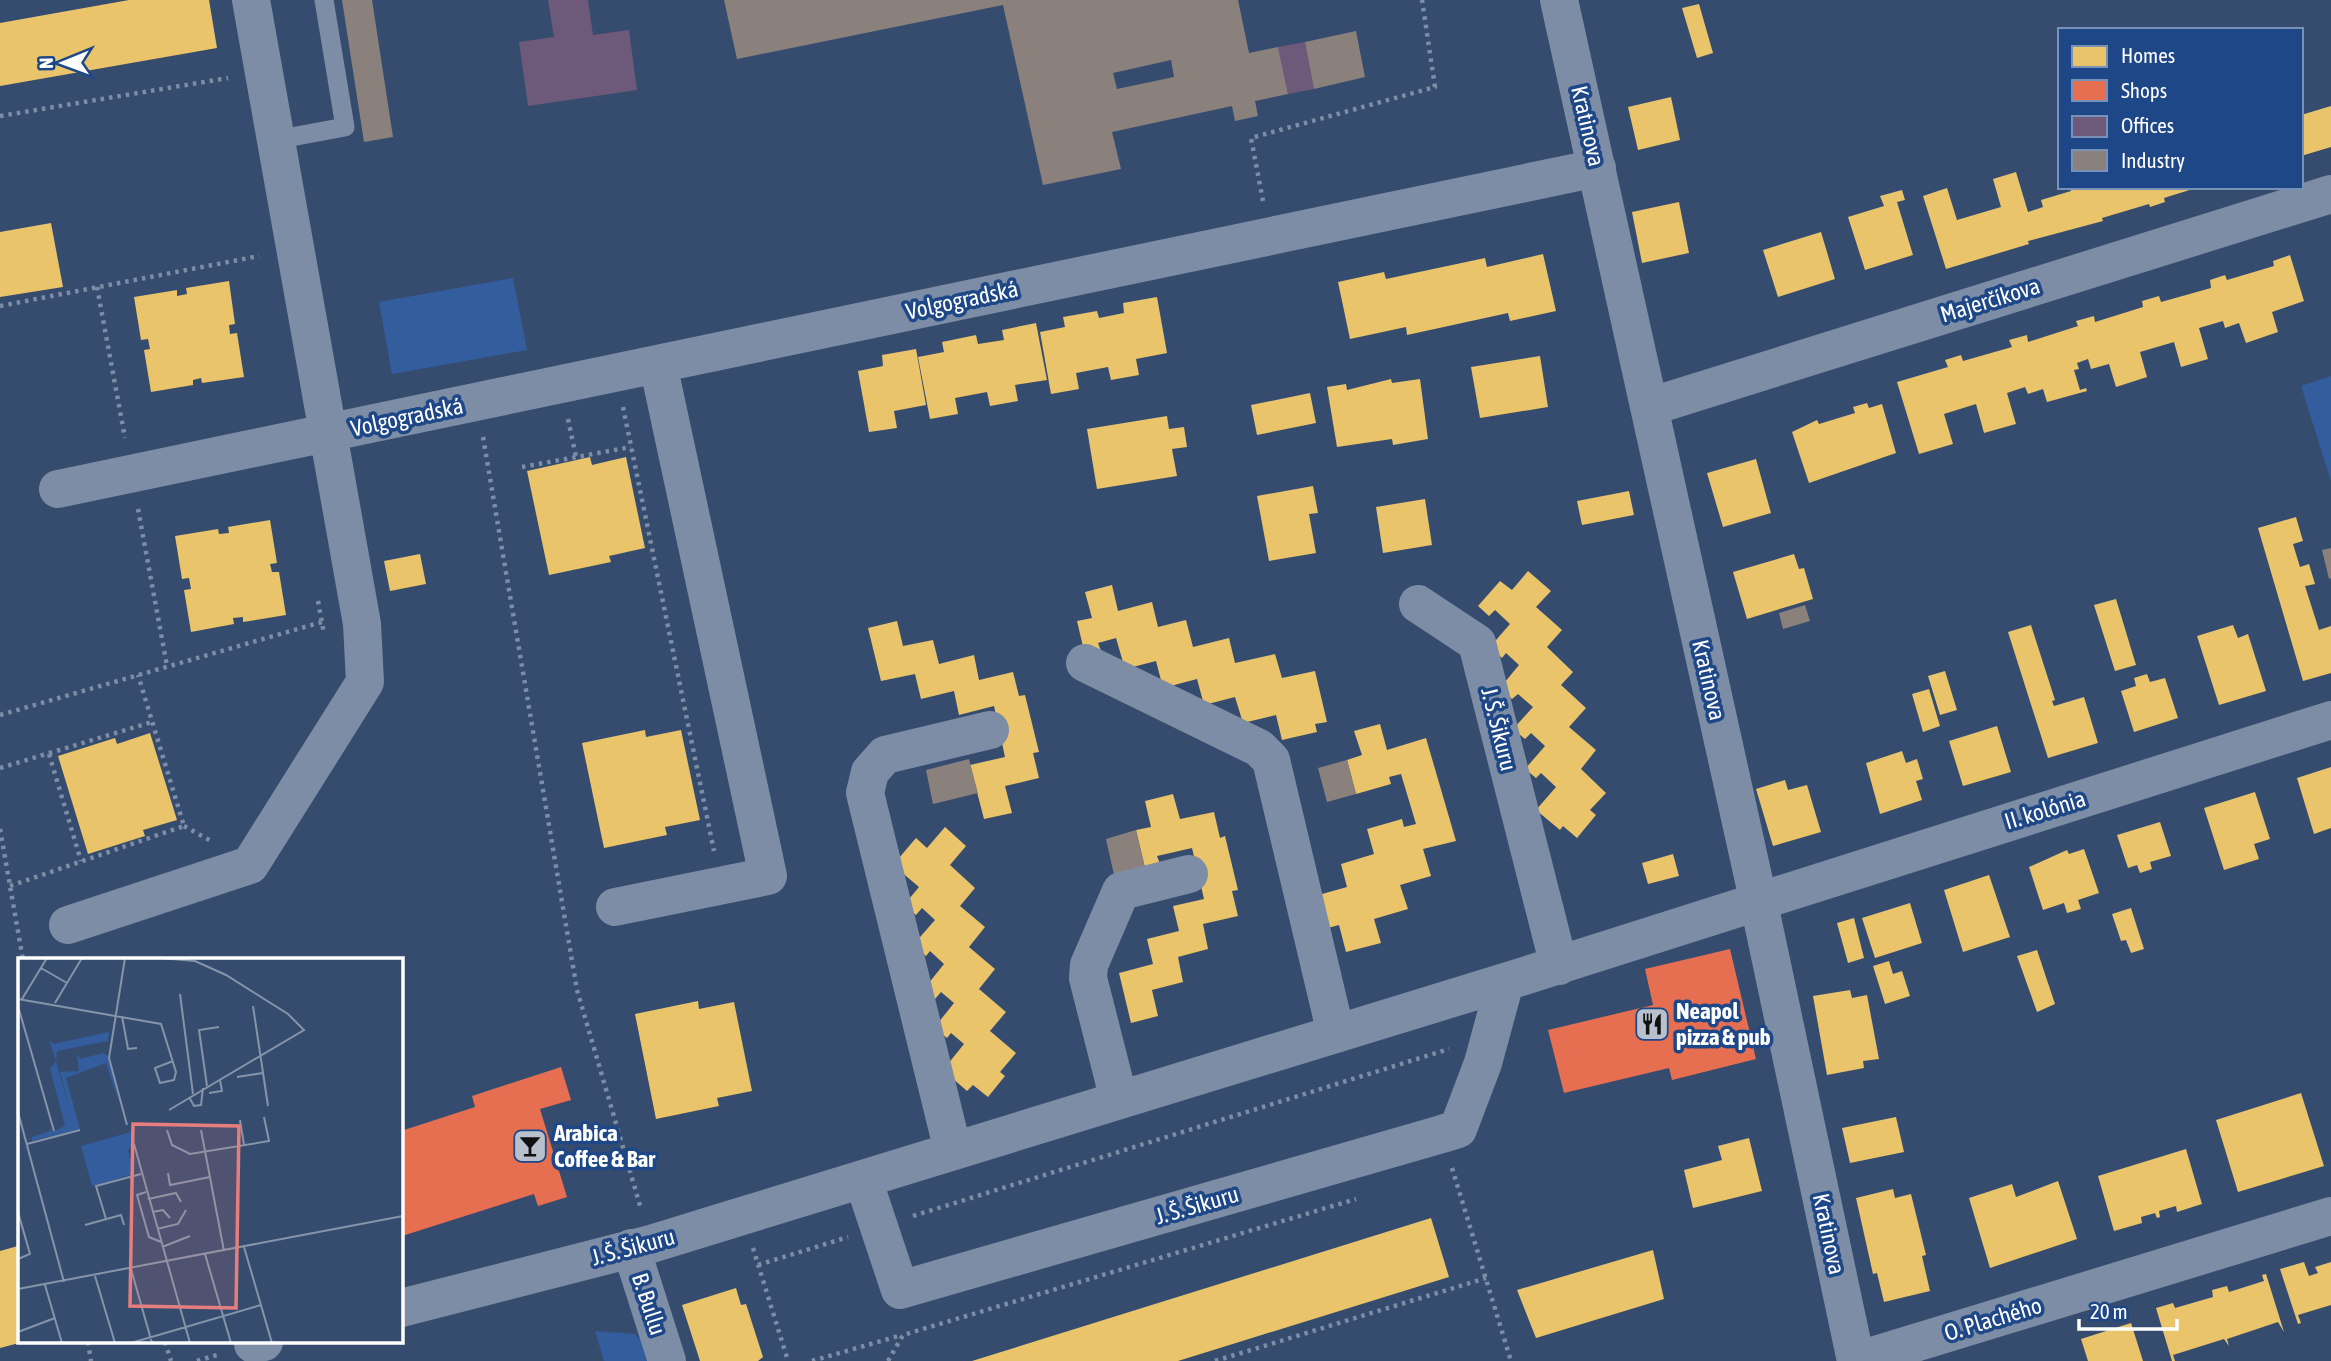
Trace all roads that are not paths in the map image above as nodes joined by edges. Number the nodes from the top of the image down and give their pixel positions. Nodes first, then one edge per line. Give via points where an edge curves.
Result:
1 (251, 0) edge
2 (324, 0) edge
3 (1559, 0) edge
4 (275, 140) junction
5 (1597, 167) junction
6 (2331, 194) edge
7 (658, 364) junction
8 (1649, 407) junction
9 (326, 433) junction
10 (58, 489) dead end
11 (1418, 604) dead end
12 (1085, 663) dead end
13 (2331, 720) edge
14 (990, 730) dead end
15 (1188, 874) dead end
16 (1758, 899) junction
17 (615, 908) dead end
18 (68, 925) dead end
19 (1559, 965) junction
20 (1505, 982) junction
21 (1336, 1034) junction
22 (1119, 1100) junction
23 (953, 1151) junction
24 (863, 1179) junction
25 (2331, 1216) edge
26 (641, 1246) junction
27 (402, 1308) edge
28 (667, 1361) edge
29 (1856, 1361) edge

1 - 4 street, Volgogradská
2 - 4 lane via 345,127
3 - 5 street, Kratinova
4 - 9 street, Volgogradská
5 - 7 street, Volgogradská
5 - 8 street, Kratinova
6 - 8 street, Majerčíkova
7 - 9 street, Volgogradská
7 - 17 street via 768,876
8 - 16 street, Kratinova
9 - 10 street, Volgogradská
9 - 18 street, Volgogradská via 362,625 365,682 250,864
11 - 19 street, J. Š. Šikuru via 1477,643
12 - 21 street via 1259,747 1271,760
13 - 16 street, II. kolónia
14 - 23 street via 885,755 870,772 865,793
15 - 22 street via 1121,891 1089,965 1088,978
16 - 19 street, J. Š. Šikuru
16 - 29 street, Kratinova
19 - 20 street, J. Š. Šikuru
20 - 21 street, J. Š. Šikuru
20 - 24 street, J. Š. Šikuru via 1458,1129 1442,1134 900,1290
21 - 22 street, J. Š. Šikuru
22 - 23 street, J. Š. Šikuru
23 - 24 street, J. Š. Šikuru
24 - 26 street, J. Š. Šikuru
25 - 29 street, O. Plachého
26 - 27 street, J. Š. Šikuru
26 - 28 street, B. Bullu

